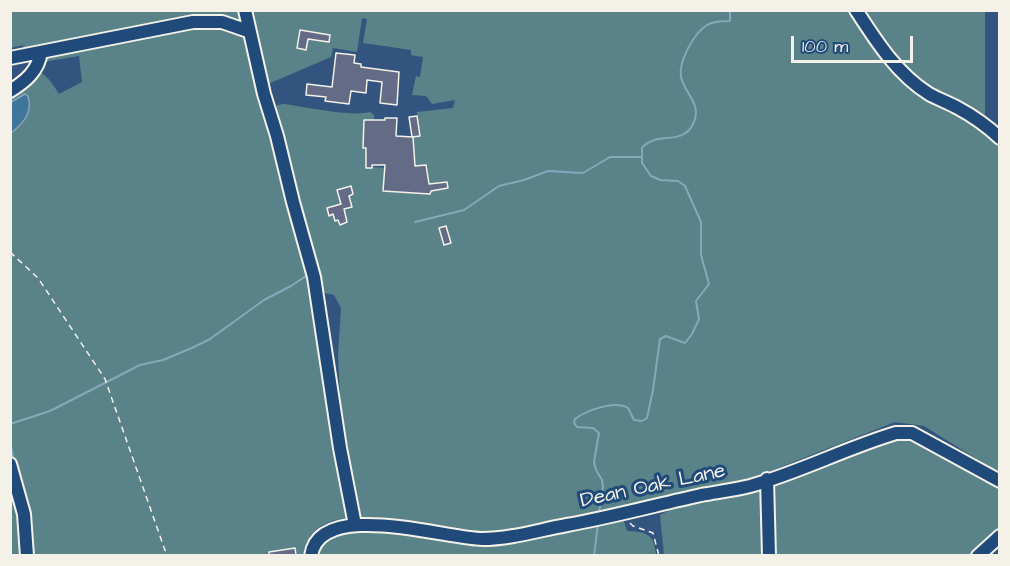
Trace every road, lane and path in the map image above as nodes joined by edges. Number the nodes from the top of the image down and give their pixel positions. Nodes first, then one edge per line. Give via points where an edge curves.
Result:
1 (245, 10) edge
2 (856, 10) edge
3 (248, 31) junction
4 (41, 52) junction
5 (10, 58) edge
6 (10, 92) edge
7 (999, 138) edge
8 (10, 252) edge
9 (10, 464) edge
10 (767, 479) junction
11 (999, 481) edge
12 (626, 514) junction
13 (356, 525) junction
14 (999, 537) edge
15 (27, 555) edge
16 (167, 555) edge
17 (311, 555) edge
18 (659, 555) edge
19 (769, 555) edge
20 (978, 555) edge

1 - 3 street
2 - 7 street via 906,77
3 - 4 street via 222,22 193,22
3 - 13 street via 315,277 340,448
4 - 5 street
4 - 6 street via 34,72
8 - 16 path via 38,278 108,384
9 - 15 street via 24,514
10 - 11 street, Dean Oak Lane via 879,438 912,433
10 - 12 street, Dean Oak Lane
10 - 19 street
12 - 13 street, Dean Oak Lane via 482,539
12 - 18 path via 633,526 653,533
13 - 17 street, Dean Oak Lane via 326,533 318,539
14 - 20 street

